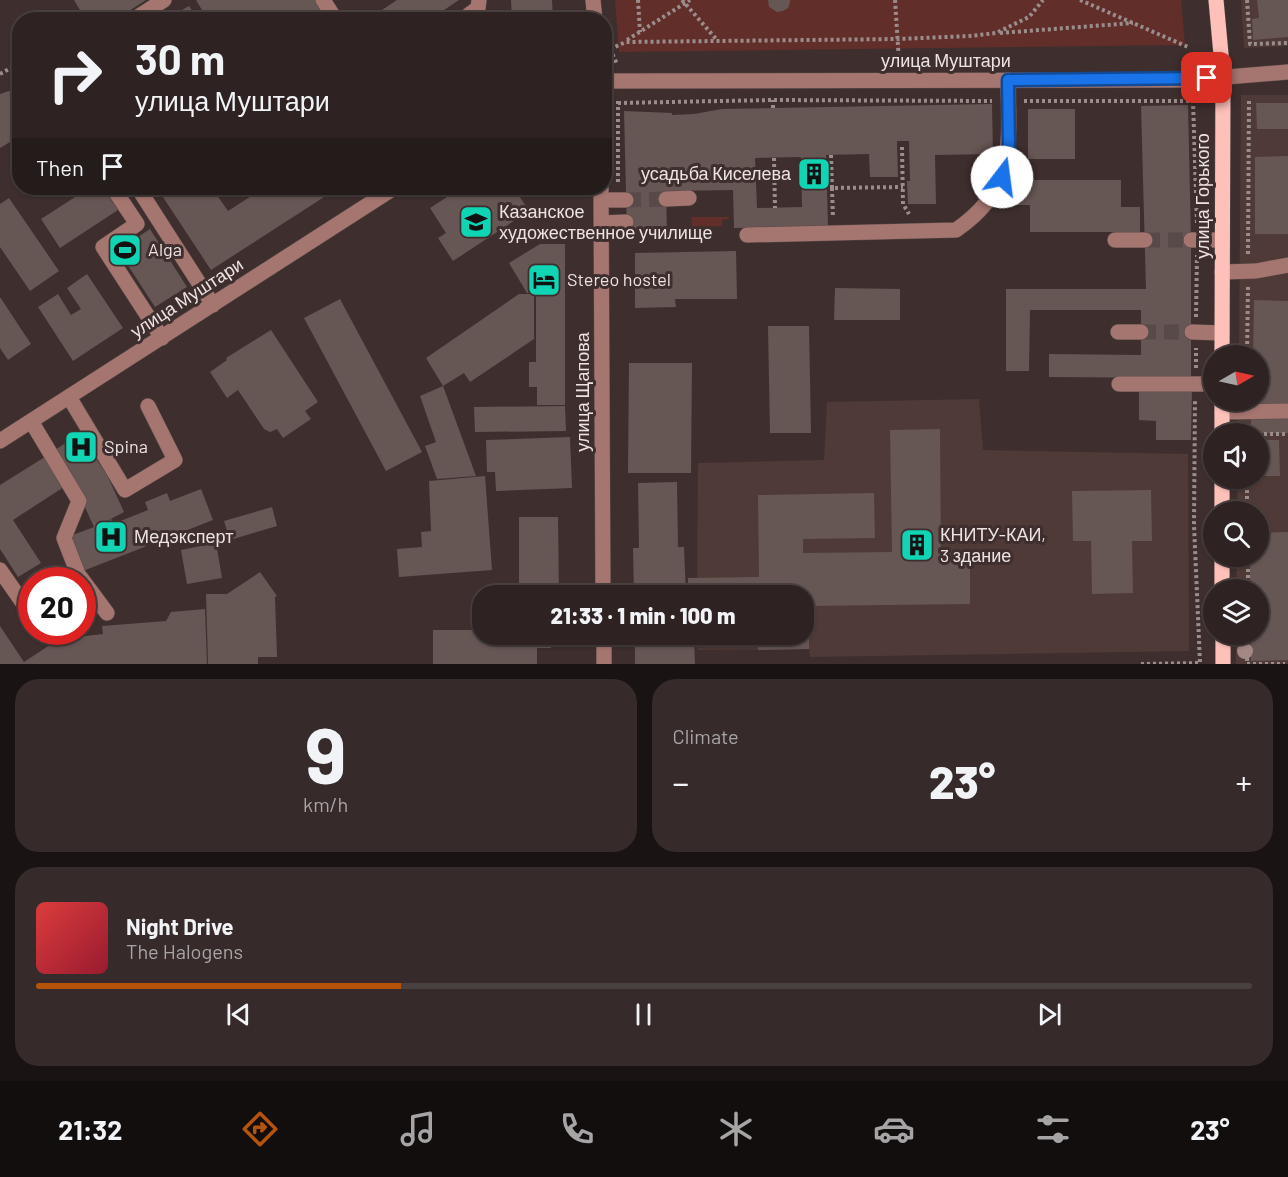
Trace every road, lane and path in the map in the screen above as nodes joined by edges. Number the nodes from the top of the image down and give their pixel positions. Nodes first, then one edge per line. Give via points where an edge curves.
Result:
1 (164, 0) edge
2 (638, 0) edge
3 (690, 0) edge
4 (895, 0) edge
5 (1043, 0) edge
6 (1080, 0) edge
7 (1216, 0) edge
8 (1247, 0) edge
9 (683, 2) edge
10 (145, 12) edge
11 (1133, 23) junction
12 (640, 32) junction
13 (996, 33) junction
14 (898, 39) junction
15 (717, 41) junction
16 (626, 42) junction
17 (1288, 43) edge
18 (1188, 47) dead end
19 (612, 48) edge
20 (899, 61) dead end
21 (1288, 72) edge
22 (1223, 76) junction
23 (1008, 80) junction
24 (612, 81) edge
25 (1249, 99) dead end
26 (772, 100) junction
27 (830, 100) junction
28 (1009, 100) junction
29 (618, 103) dead end
30 (830, 107) dead end
31 (772, 108) dead end
32 (902, 147) dead end
33 (831, 155) dead end
34 (774, 158) dead end
35 (903, 187) junction
36 (832, 188) junction
37 (118, 195) edge
38 (143, 195) edge
39 (383, 195) edge
40 (601, 195) edge
41 (605, 195) edge
42 (689, 198) dead end
43 (666, 199) tunnel mouth
44 (626, 200) tunnel mouth
45 (775, 208) dead end
46 (913, 215) dead end
47 (627, 222) dead end
48 (601, 223) junction
49 (833, 233) junction
50 (747, 235) dead end
51 (1115, 240) dead end
52 (1145, 240) tunnel mouth
53 (1222, 240) junction
54 (1194, 241) junction
55 (1288, 265) edge
56 (1222, 272) junction
57 (1248, 272) junction
58 (213, 304) junction
59 (1118, 332) dead end
60 (1141, 332) tunnel mouth
61 (1194, 332) junction
62 (1222, 333) junction
63 (162, 338) junction
64 (1222, 345) edge
65 (1247, 345) edge
66 (1119, 384) dead end
67 (1196, 384) junction
68 (1203, 384) edge
69 (69, 397) junction
70 (148, 406) dead end
71 (1269, 410) edge
72 (1288, 411) edge
73 (31, 421) junction
74 (1269, 434) edge
75 (1288, 434) edge
76 (0, 441) edge
77 (0, 570) edge
78 (603, 585) edge
79 (18, 596) edge
80 (107, 613) dead end
81 (604, 645) edge
82 (1223, 645) edge
83 (1248, 645) edge
84 (604, 664) edge
85 (1141, 664) edge
86 (1223, 664) edge
87 (1285, 664) edge

1 - 10 street
2 - 12 path
3 - 9 path
4 - 14 path
5 - 13 path via 1029,17
6 - 11 path
7 - 22 main road, улица Горького
8 - 17 path via 1250,44
9 - 12 path
9 - 15 path
11 - 13 path
11 - 18 path
12 - 16 path
13 - 14 path
14 - 15 path
14 - 20 path
15 - 16 path
16 - 19 path
21 - 22 street, улица Муштари
22 - 23 street, улица Муштари via 1191,80
22 - 53 main road, улица Горького
23 - 24 street, улица Муштари
23 - 28 street
25 - 57 path
26 - 27 path
26 - 29 path
26 - 31 path
27 - 28 path
27 - 30 path
28 - 49 street via 1009,148 1002,177 987,202 966,223 956,230
28 - 54 path via 1193,101
32 - 35 path
33 - 36 path
34 - 45 path
35 - 36 path
35 - 46 path via 905,210
36 - 49 path
37 - 63 street via 137,224 103,247
38 - 58 street
39 - 58 street, улица Муштари
40 - 48 street, улица Щапова
41 - 44 street
42 - 43 street
47 - 48 street
48 - 78 street, улица Щапова
49 - 50 street
51 - 52 street
53 - 54 street
53 - 56 main road, улица Горького
54 - 61 path
55 - 57 street
56 - 57 street
56 - 62 main road, улица Горького
57 - 65 path
58 - 63 street, улица Муштари
59 - 60 street
61 - 62 street
61 - 67 path
62 - 64 main road, улица Горького
63 - 69 street, улица Муштари
66 - 67 street
67 - 68 street
67 - 85 path via 1194,525 1200,663
69 - 70 street via 124,490 175,460
69 - 73 street, улица Муштари
71 - 72 street
73 - 76 street, улица Муштари
73 - 80 street via 79,501 64,538 78,574
74 - 75 path
77 - 79 street
81 - 84 street
82 - 86 main road
83 - 87 path via 1247,664

